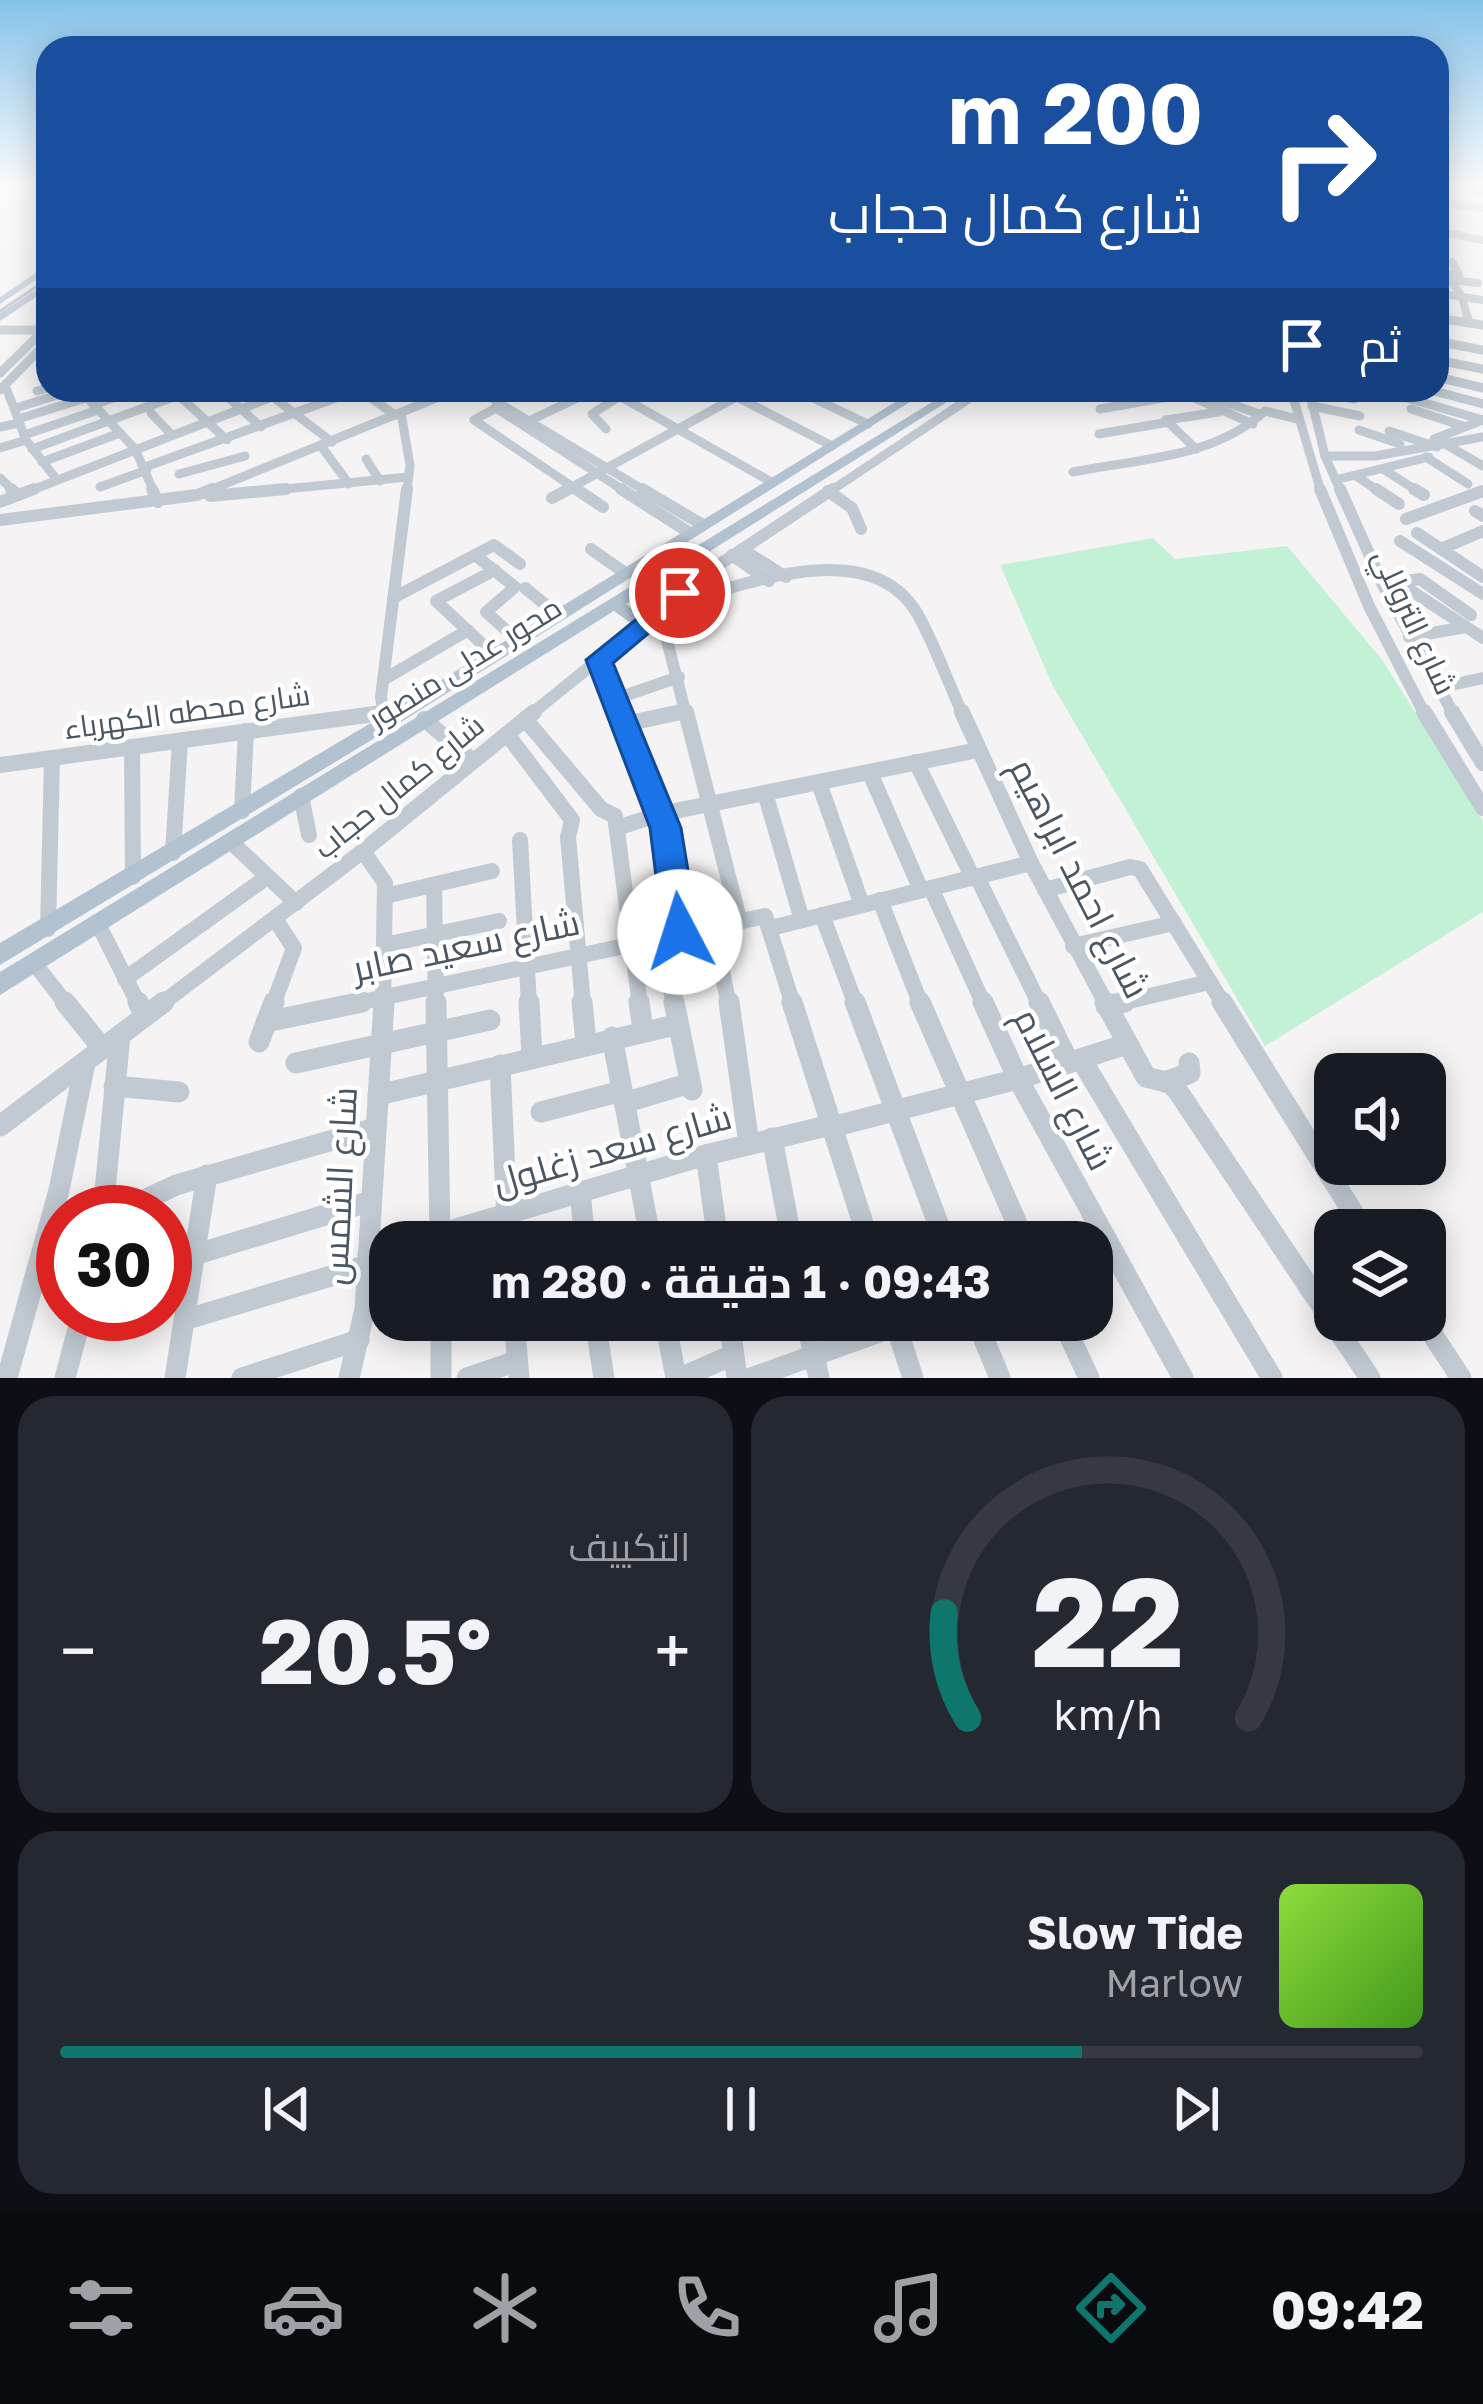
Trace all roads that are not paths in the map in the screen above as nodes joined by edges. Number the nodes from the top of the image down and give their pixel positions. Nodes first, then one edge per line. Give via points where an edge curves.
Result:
1 (1452, 262) dead end
2 (36, 276) edge
3 (1449, 276) edge
4 (1449, 277) edge
5 (1449, 281) edge
6 (1479, 285) edge
7 (36, 295) edge
8 (1449, 295) edge
9 (1462, 297) junction
10 (0, 301) edge
11 (1483, 301) edge
12 (0, 318) edge
13 (1475, 324) edge
14 (0, 330) edge
15 (36, 339) edge
16 (1449, 342) edge
17 (1480, 346) edge
18 (36, 347) edge
19 (1449, 351) edge
20 (36, 353) edge
21 (0, 356) edge
22 (17, 356) junction
23 (1452, 357) dead end
24 (1483, 369) edge
25 (0, 373) edge
26 (1449, 377) edge
27 (1449, 380) edge
28 (1483, 384) edge
29 (1449, 385) edge
30 (3, 388) edge
31 (78, 402) edge
32 (78, 402) edge
33 (84, 402) edge
34 (91, 402) edge
35 (156, 402) edge
36 (186, 402) edge
37 (233, 402) edge
38 (253, 402) edge
39 (281, 402) edge
40 (332, 402) edge
41 (378, 402) edge
42 (427, 402) edge
43 (494, 402) edge
44 (569, 402) edge
45 (605, 402) edge
46 (631, 402) edge
47 (732, 402) edge
48 (755, 402) edge
49 (821, 402) edge
50 (904, 402) edge
51 (941, 402) edge
52 (964, 402) edge
53 (1155, 402) edge
54 (1213, 402) joint
55 (1294, 402) edge
56 (1312, 402) edge
57 (1316, 402) edge
58 (1389, 402) edge
59 (1395, 402) edge
60 (1150, 404) junction
61 (1483, 404) edge
62 (497, 405) junction
63 (241, 409) junction
64 (1100, 409) dead end
65 (78, 412) dead end
66 (1224, 412) junction
67 (151, 413) dead end
68 (886, 413) junction
69 (296, 414) junction
70 (398, 414) junction
71 (0, 416) edge
72 (533, 419) junction
73 (1256, 419) junction
74 (1297, 419) junction
75 (1483, 420) edge
76 (1168, 421) junction
77 (110, 422) junction
78 (208, 422) junction
79 (868, 424) junction
80 (1463, 426) junction
81 (0, 427) edge
82 (22, 427) junction
83 (261, 427) junction
84 (606, 429) dead end
85 (678, 429) junction
86 (898, 430) junction
87 (1389, 431) dead end
88 (120, 433) junction
89 (536, 434) junction
90 (1099, 434) dead end
91 (170, 436) junction
92 (228, 439) junction
93 (1483, 443) edge
94 (327, 444) junction
95 (511, 446) junction
96 (832, 446) junction
97 (1446, 447) junction
98 (0, 448) edge
99 (135, 449) junction
100 (1196, 449) junction
101 (562, 451) junction
102 (1421, 454) junction
103 (245, 456) junction
104 (1325, 456) junction
105 (177, 457) junction
106 (366, 459) dead end
107 (42, 462) junction
108 (532, 466) junction
109 (1483, 466) edge
110 (146, 468) junction
111 (1383, 469) junction
112 (603, 470) junction
113 (261, 472) junction
114 (1073, 472) dead end
115 (179, 474) junction
116 (1356, 476) junction
117 (408, 477) junction
118 (0, 478) edge
119 (57, 480) junction
120 (1335, 480) junction
121 (380, 481) junction
122 (773, 483) junction
123 (350, 484) junction
124 (1468, 484) dead end
125 (100, 487) dead end
126 (573, 487) junction
127 (828, 490) junction
128 (1483, 491) edge
129 (18, 495) junction
130 (1424, 495) dead end
131 (183, 498) junction
132 (552, 498) dead end
133 (0, 502) edge
134 (158, 502) junction
135 (1399, 504) dead end
136 (603, 507) dead end
137 (1406, 519) dead end
138 (0, 520) edge
139 (861, 529) dead end
140 (697, 530) junction
141 (1417, 533) dead end
142 (1482, 533) edge
143 (1400, 541) dead end
144 (591, 548) dead end
145 (1441, 549) junction
146 (737, 552) junction
147 (475, 555) junction
148 (520, 564) dead end
149 (1403, 566) dead end
150 (495, 570) junction
151 (625, 573) junction
152 (1483, 577) edge
153 (1417, 578) junction
154 (778, 579) junction
155 (1398, 582) junction
156 (1383, 585) junction
157 (525, 587) dead end
158 (1483, 595) edge
159 (393, 598) junction
160 (613, 603) junction
161 (659, 609) junction
162 (558, 615) junction
163 (1468, 621) junction
164 (641, 623) junction
165 (468, 630) junction
166 (1409, 637) junction
167 (1483, 638) edge
168 (517, 640) junction
169 (494, 655) junction
170 (599, 660) junction
171 (679, 677) junction
172 (1483, 678) edge
173 (383, 680) junction
174 (1437, 688) junction
175 (615, 699) junction
176 (687, 711) junction
177 (385, 717) junction
178 (424, 719) junction
179 (525, 719) junction
180 (625, 724) junction
181 (246, 731) junction
182 (507, 734) junction
183 (181, 741) junction
184 (1477, 744) edge
185 (132, 747) junction
186 (978, 750) junction
187 (52, 758) junction
188 (473, 761) junction
189 (916, 762) junction
190 (1483, 763) edge
191 (0, 765) edge
192 (869, 772) junction
193 (819, 783) junction
194 (764, 793) junction
195 (301, 796) junction
196 (708, 804) junction
197 (1483, 808) edge
198 (242, 811) junction
199 (660, 814) junction
200 (616, 822) junction
201 (309, 835) dead end
202 (520, 840) dead end
203 (230, 841) junction
204 (363, 851) junction
205 (173, 853) junction
206 (1031, 863) junction
207 (493, 871) dead end
208 (133, 877) junction
209 (267, 877) junction
210 (975, 877) junction
211 (434, 885) junction
212 (926, 889) junction
213 (1045, 890) junction
214 (385, 896) junction
215 (296, 903) junction
216 (871, 903) junction
217 (812, 918) junction
218 (275, 919) junction
219 (740, 919) junction
220 (499, 921) dead end
221 (98, 922) junction
222 (1174, 923) junction
223 (712, 925) junction
224 (48, 928) junction
225 (771, 928) junction
226 (680, 932) junction
227 (436, 934) junction
228 (660, 937) junction
229 (630, 944) junction
230 (384, 945) junction
231 (1073, 946) junction
232 (0, 955) edge
233 (577, 956) junction
234 (34, 963) junction
235 (526, 967) junction
236 (125, 980) junction
237 (1209, 982) junction
238 (0, 984) edge
239 (438, 985) junction
240 (384, 995) junction
241 (1106, 1006) junction
242 (145, 1016) junction
243 (490, 1020) dead end
244 (266, 1022) junction
245 (675, 1025) junction
246 (439, 1031) junction
247 (643, 1031) junction
248 (120, 1035) junction
249 (612, 1037) junction
250 (259, 1042) dead end
251 (586, 1043) junction
252 (381, 1044) junction
253 (1127, 1044) junction
254 (94, 1055) junction
255 (532, 1057) junction
256 (1075, 1061) junction
257 (296, 1063) dead end
258 (1190, 1063) dead end
259 (500, 1065) junction
260 (1018, 1079) junction
261 (440, 1080) junction
262 (1165, 1082) junction
263 (114, 1086) junction
264 (179, 1092) dead end
265 (378, 1095) junction
266 (957, 1095) junction
267 (623, 1097) junction
268 (541, 1112) dead end
269 (892, 1112) junction
270 (0, 1126) edge
271 (831, 1126) junction
272 (376, 1128) junction
273 (772, 1138) junction
274 (749, 1144) junction
275 (706, 1155) junction
276 (638, 1174) junction
277 (207, 1175) junction
278 (105, 1185) edge
279 (183, 1185) edge
280 (580, 1191) junction
281 (371, 1201) junction
282 (1351, 1209) edge
283 (506, 1214) junction
284 (372, 1221) edge
285 (440, 1221) edge
286 (487, 1221) edge
287 (506, 1221) edge
288 (583, 1221) edge
289 (647, 1221) edge
290 (715, 1221) edge
291 (788, 1221) edge
292 (862, 1221) edge
293 (936, 1221) edge
294 (1015, 1221) edge
295 (194, 1255) junction
296 (369, 1258) edge
297 (192, 1268) edge
298 (369, 1288) edge
299 (192, 1317) edge
300 (10, 1328) edge
301 (359, 1340) junction
302 (75, 1341) edge
303 (181, 1341) edge
304 (441, 1341) edge
305 (598, 1341) edge
306 (670, 1341) edge
307 (863, 1341) edge
308 (901, 1341) edge
309 (985, 1341) edge
310 (1072, 1341) edge
311 (1435, 1341) edge
312 (735, 1366) edge
313 (816, 1367) edge
314 (518, 1370) edge
315 (1454, 1376) edge
316 (7, 1378) edge
317 (65, 1378) edge
318 (175, 1378) edge
319 (242, 1378) edge
320 (349, 1378) edge
321 (441, 1378) edge
322 (467, 1378) edge
323 (604, 1378) edge
324 (678, 1378) edge
325 (751, 1378) edge
326 (913, 1378) edge
327 (1000, 1378) edge
328 (1089, 1378) edge
329 (1184, 1378) edge
330 (1272, 1378) edge
331 (1370, 1378) edge

1 - 3 street via 1459,275
2 - 10 main road
4 - 6 street
5 - 9 street
7 - 12 main road
8 - 9 street
9 - 11 street
9 - 13 street
13 - 17 street
14 - 15 street
16 - 17 street
18 - 22 street
19 - 23 street
20 - 30 street
21 - 22 street
22 - 25 street
24 - 26 street
27 - 28 street
29 - 61 street
30 - 82 street
31 - 82 street
32 - 82 street
33 - 65 street
34 - 77 street
35 - 77 street
36 - 78 street
37 - 63 street
38 - 63 street
39 - 69 street
40 - 69 street
41 - 70 street
42 - 70 street
43 - 62 street
44 - 72 street
45 - 84 street via 592,414
46 - 85 street
47 - 85 street
48 - 96 street
49 - 79 street
50 - 68 main road, محور عدلى منصور
51 - 86 main road, محور عدلى منصور
52 - 127 street, شارع كمال حجاب
53 - 60 street
54 - 66 street
54 - 73 street
55 - 74 street, شارع التروللي
56 - 104 street, شارع التروللي
57 - 102 street
58 - 80 street
59 - 75 street
60 - 64 street
60 - 76 street
62 - 72 street
62 - 89 street
62 - 95 street via 474,419
63 - 78 street
63 - 83 street
66 - 73 street
66 - 76 street
67 - 91 street
68 - 79 main road, محور عدلى منصور
68 - 86 main road
69 - 83 street
69 - 94 street
70 - 94 street
70 - 117 street
71 - 82 street
72 - 112 street
73 - 74 street via 1275,412
73 - 100 street via 1232,439
74 - 197 street, شارع التروللي via 1412,691
75 - 80 street
76 - 90 street
76 - 100 street
77 - 82 street
77 - 88 street
78 - 91 street
78 - 92 street
79 - 86 main road
79 - 96 main road, محور عدلى منصور
80 - 97 street via 1436,436
81 - 82 street
82 - 98 street
82 - 107 street
83 - 92 street
85 - 112 street
85 - 122 street
86 - 160 main road, محور عدلى منصور
87 - 97 street
88 - 99 street
88 - 107 street
89 - 95 street
89 - 101 street
91 - 99 street
91 - 105 street
92 - 103 street
92 - 105 street
93 - 97 street
94 - 113 street
94 - 123 street
95 - 108 street
96 - 122 main road, محور عدلى منصور
97 - 102 street
97 - 109 street
99 - 110 street
99 - 119 street
100 - 114 street
101 - 108 street
101 - 112 street
102 - 104 street
102 - 111 street
102 - 124 street
103 - 113 street
103 - 115 street
104 - 120 street, شارع التروللي
105 - 110 street
105 - 115 street
106 - 121 street
107 - 119 street
108 - 126 street
110 - 125 street
110 - 134 street
111 - 116 street
111 - 130 street
112 - 126 street
112 - 140 street
113 - 131 street
115 - 131 street
116 - 120 street
116 - 135 street
117 - 121 street
117 - 159 street
118 - 129 street
119 - 129 street
120 - 156 street, شارع التروللي
121 - 123 street
122 - 140 main road, محور عدلى منصور
123 - 131 street
126 - 132 street
126 - 136 street
127 - 139 street via 852,508
127 - 146 street, شارع كمال حجاب
128 - 137 street
129 - 133 street
131 - 134 street
134 - 138 street
140 - 151 main road, محور عدلى منصور
141 - 145 street
142 - 145 street
143 - 158 street
144 - 151 street
145 - 152 street
146 - 154 street
146 - 161 street, شارع كمال حجاب
147 - 148 street via 496,545
147 - 150 street
147 - 159 street
149 - 153 street
150 - 165 street via 436,601
150 - 168 street via 515,587 486,612
151 - 162 main road, محور عدلى منصور
153 - 155 street
153 - 163 street
154 - 161 street, شارع احمد ابراهيم
154 - 186 street, شارع احمد ابراهيم via 854,567 902,594
155 - 156 street
155 - 163 street
156 - 166 street, شارع التروللي
157 - 162 street
159 - 173 street
160 - 164 main road
160 - 178 main road, محور عدلى منصور
161 - 164 street, شارع كمال حجاب
161 - 171 street
162 - 168 main road, محور عدلى منصور
163 - 166 street
163 - 167 street
164 - 170 street, شارع كمال حجاب
165 - 169 street
165 - 173 street
166 - 174 street, شارع التروللي
168 - 169 main road, محور عدلى منصور
169 - 177 main road, محور عدلى منصور
170 - 175 street
170 - 179 street, شارع كمال حجاب
171 - 175 street
171 - 176 street
172 - 174 street
173 - 177 street
174 - 184 street, شارع التروللي
175 - 180 street
176 - 180 street
176 - 196 street
177 - 181 street, شارع محطه الكهرباء
177 - 198 main road, محور عدلى منصور
178 - 188 street
178 - 195 main road, محور عدلى منصور
179 - 182 street, شارع كمال حجاب
179 - 200 street
180 - 199 street
181 - 183 street, شارع محطه الكهرباء
181 - 198 street
182 - 188 street, شارع كمال حجاب
182 - 233 street via 570,817
183 - 185 street, شارع محطه الكهرباء
183 - 205 street
184 - 190 street, شارع التروللي
185 - 187 street, شارع محطه الكهرباء
185 - 208 street
186 - 189 street
186 - 206 street, شارع احمد ابراهيم
187 - 191 street, شارع محطه الكهرباء
187 - 224 street
188 - 204 street, شارع كمال حجاب
189 - 192 street
189 - 210 street
192 - 193 street
192 - 212 street, شارع السلام
193 - 194 street
193 - 216 street
194 - 196 street
194 - 217 street
195 - 201 street
195 - 203 main road, محور عدلى منصور
196 - 199 street
196 - 219 street
198 - 205 main road, محور عدلى منصور
199 - 200 street
199 - 226 street
200 - 229 street
202 - 235 street
203 - 209 street
203 - 221 main road, محور عدلى منصور
204 - 214 street via 381,872
204 - 215 street, شارع كمال حجاب
205 - 208 main road, محور عدلى منصور
206 - 210 street
206 - 213 street, شارع احمد ابراهيم
207 - 211 street
208 - 224 main road, محور عدلى منصور
209 - 215 street
209 - 236 street
210 - 212 street
210 - 256 street
211 - 214 street
211 - 227 street
212 - 216 street
212 - 260 street, شارع السلام
213 - 222 street via 1130,867 1143,872
213 - 231 street, شارع احمد ابراهيم
214 - 230 street, شارع الشمس
215 - 218 street, شارع كمال حجاب
216 - 217 street
216 - 266 street
217 - 225 street
217 - 269 street
218 - 242 street, شارع كمال حجاب
218 - 244 street via 295,948
219 - 223 street, شارع سعيد صابر
219 - 225 street, شارع سعيد صابر via 762,915
220 - 227 street
221 - 234 main road, محور عدلى منصور
221 - 236 street
222 - 231 street
222 - 237 street
223 - 226 street, شارع سعيد صابر
223 - 274 street
224 - 232 main road, محور عدلى منصور
225 - 271 street
226 - 228 street, شارع سعيد صابر
227 - 230 street
227 - 239 street
228 - 229 street, شارع سعيد صابر
228 - 245 street
229 - 233 street, شارع سعيد صابر
229 - 247 street
230 - 240 street, شارع الشمس
231 - 241 street, شارع احمد ابراهيم
233 - 235 street, شارع سعيد صابر
233 - 251 street
234 - 238 main road, محور عدلى منصور
234 - 254 street
235 - 239 street, شارع سعيد صابر
235 - 255 street
236 - 242 street
237 - 241 street
237 - 282 street
239 - 240 street, شارع سعيد صابر
239 - 246 street
240 - 244 street, شارع سعيد صابر
240 - 252 street, شارع الشمس
241 - 253 street, شارع احمد ابراهيم
242 - 248 street, شارع كمال حجاب
243 - 246 street
244 - 250 street
245 - 247 street
245 - 267 street via 691,1086
246 - 252 street
246 - 261 street
247 - 249 street
248 - 254 street, شارع كمال حجاب
248 - 263 street
249 - 251 street
249 - 267 street
251 - 255 street
252 - 257 street
252 - 265 street, شارع الشمس
253 - 256 street, شارع سعد زغلول
253 - 262 street, شارع احمد ابراهيم via 1148,1080
254 - 270 street
254 - 300 street via 59,1190
255 - 259 street
256 - 260 street, شارع سعد زغلول
256 - 330 street
258 - 262 street via 1188,1074
259 - 261 street
259 - 283 street
260 - 266 street, شارع سعد زغلول
260 - 329 street, شارع السلام
261 - 265 street
261 - 285 street
262 - 331 street, شارع احمد ابراهيم via 1178,1090
263 - 264 street
263 - 278 street
265 - 272 street, شارع الشمس
266 - 269 street, شارع سعد زغلول
266 - 294 street
267 - 268 street
267 - 276 street
269 - 271 street, شارع سعد زغلول
269 - 293 street
271 - 273 street, شارع سعد زغلول
271 - 292 street
272 - 277 street
272 - 281 street, شارع الشمس
273 - 274 street, شارع سعد زغلول
273 - 291 street
274 - 275 street, شارع سعد زغلول
275 - 276 street, شارع سعد زغلول
275 - 290 street
276 - 280 street, شارع سعد زغلول
276 - 289 street
277 - 279 street
277 - 295 street
280 - 283 street, شارع سعد زغلول
280 - 288 street
281 - 284 street, شارع الشمس
281 - 295 street
283 - 286 street, شارع سعد زغلول
283 - 287 street
295 - 297 street
296 - 299 street
298 - 301 street, شارع الشمس
300 - 316 street
301 - 319 street
301 - 320 street, شارع الشمس
302 - 317 street
303 - 318 street
304 - 321 street
305 - 323 street
306 - 324 street
307 - 313 street
308 - 326 street
309 - 327 street
310 - 328 street
311 - 315 street
312 - 324 street
313 - 325 street
314 - 322 street

